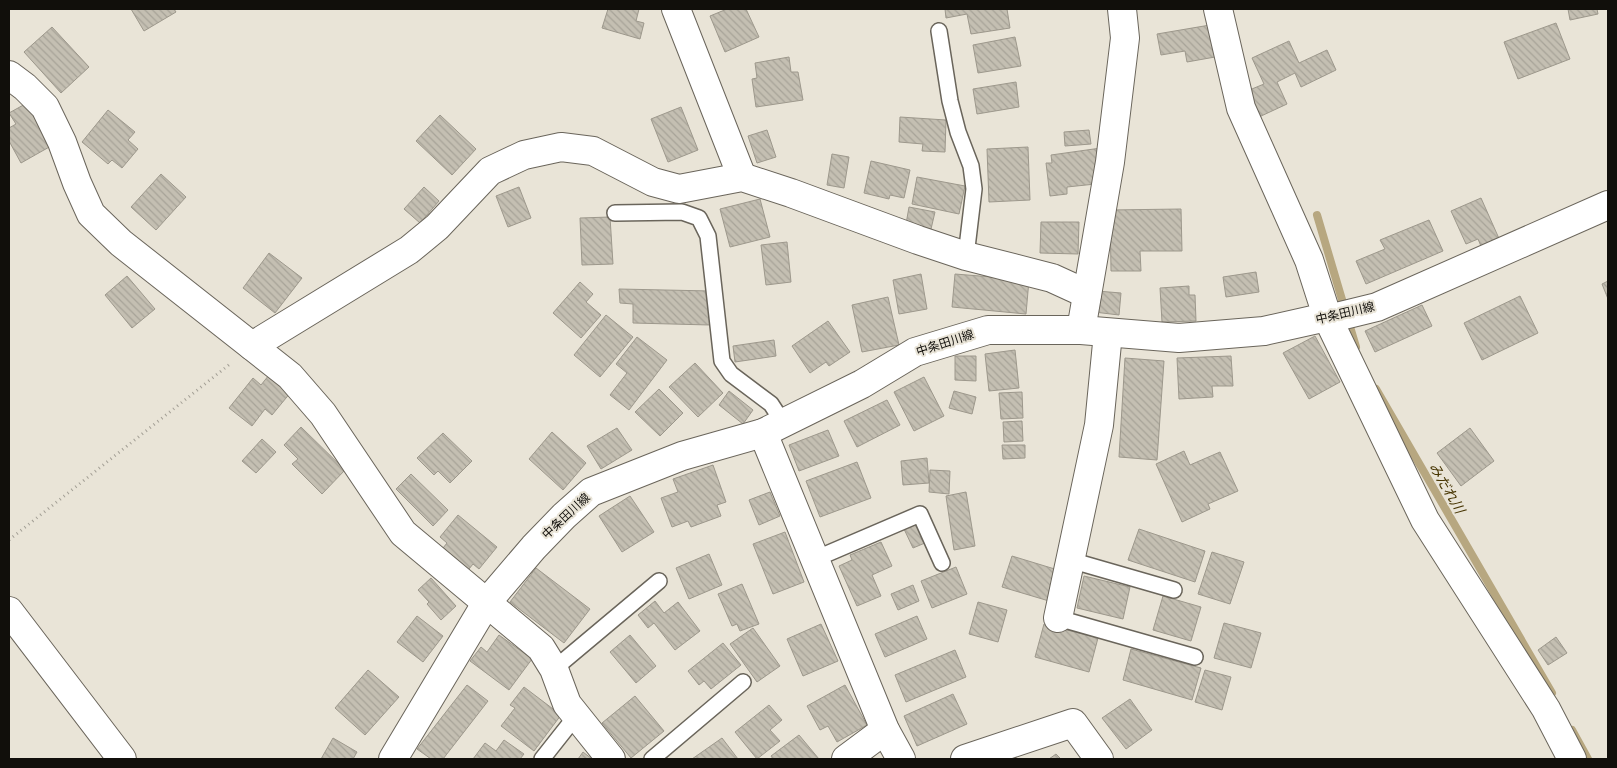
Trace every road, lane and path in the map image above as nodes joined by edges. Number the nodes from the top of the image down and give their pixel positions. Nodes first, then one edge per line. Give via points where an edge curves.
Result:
1 (676, 9) edge
2 (1122, 9) edge
3 (1218, 9) edge
4 (939, 31) dead end
5 (9, 75) edge
6 (742, 177) junction
7 (1608, 205) edge
8 (615, 213) dead end
9 (966, 256) junction
10 (1087, 294) junction
11 (1328, 319) junction
12 (1081, 330) junction
13 (1108, 333) junction
14 (252, 346) junction
15 (774, 428) junction
16 (9, 540) edge
17 (815, 559) junction
18 (1070, 560) junction
19 (942, 563) dead end
20 (659, 581) dead end
21 (1174, 590) dead end
22 (487, 602) junction
23 (9, 611) edge
24 (1058, 618) joint
25 (1195, 657) dead end
26 (554, 669) junction
27 (743, 682) dead end
28 (576, 716) junction
29 (885, 730) junction
30 (122, 759) edge
31 (393, 759) edge
32 (542, 759) edge
33 (612, 759) edge
34 (652, 759) edge
35 (846, 759) edge
36 (901, 759) edge
37 (965, 759) edge
38 (1099, 759) edge
39 (1572, 759) edge

1 - 6 street
2 - 10 street via 1125,38 1110,162
3 - 11 street via 1240,108 1309,260
4 - 9 lane via 950,101 971,166 974,189
5 - 14 street via 45,107 91,214 121,243
6 - 9 street
6 - 14 street via 679,189 653,182 593,151 561,147 524,155 490,171 437,227 409,250
7 - 11 street, 中条田川線 via 1377,307
8 - 15 lane via 682,212 699,218 708,236 722,361 731,374 771,404
9 - 10 street via 1052,278
10 - 12 street
11 - 13 street, 中条田川線 via 1264,331 1179,338
11 - 39 street via 1425,520 1546,709
12 - 13 street, 中条田川線
12 - 15 street, 中条田川線 via 988,330 914,352 862,384
13 - 18 street via 1099,425
14 - 16 path
14 - 22 street via 290,376 323,414 403,533
15 - 17 street
15 - 22 street, 中条田川線 via 682,456 591,492 534,547
17 - 19 lane via 920,514
17 - 29 street
18 - 21 lane
18 - 24 street
20 - 26 lane
22 - 26 street via 541,648
22 - 31 street, 中条田川線
23 - 30 street
24 - 25 lane
26 - 28 street via 567,704
27 - 34 lane
28 - 32 lane
28 - 33 street
29 - 35 street
29 - 36 street
37 - 38 street via 1073,723

